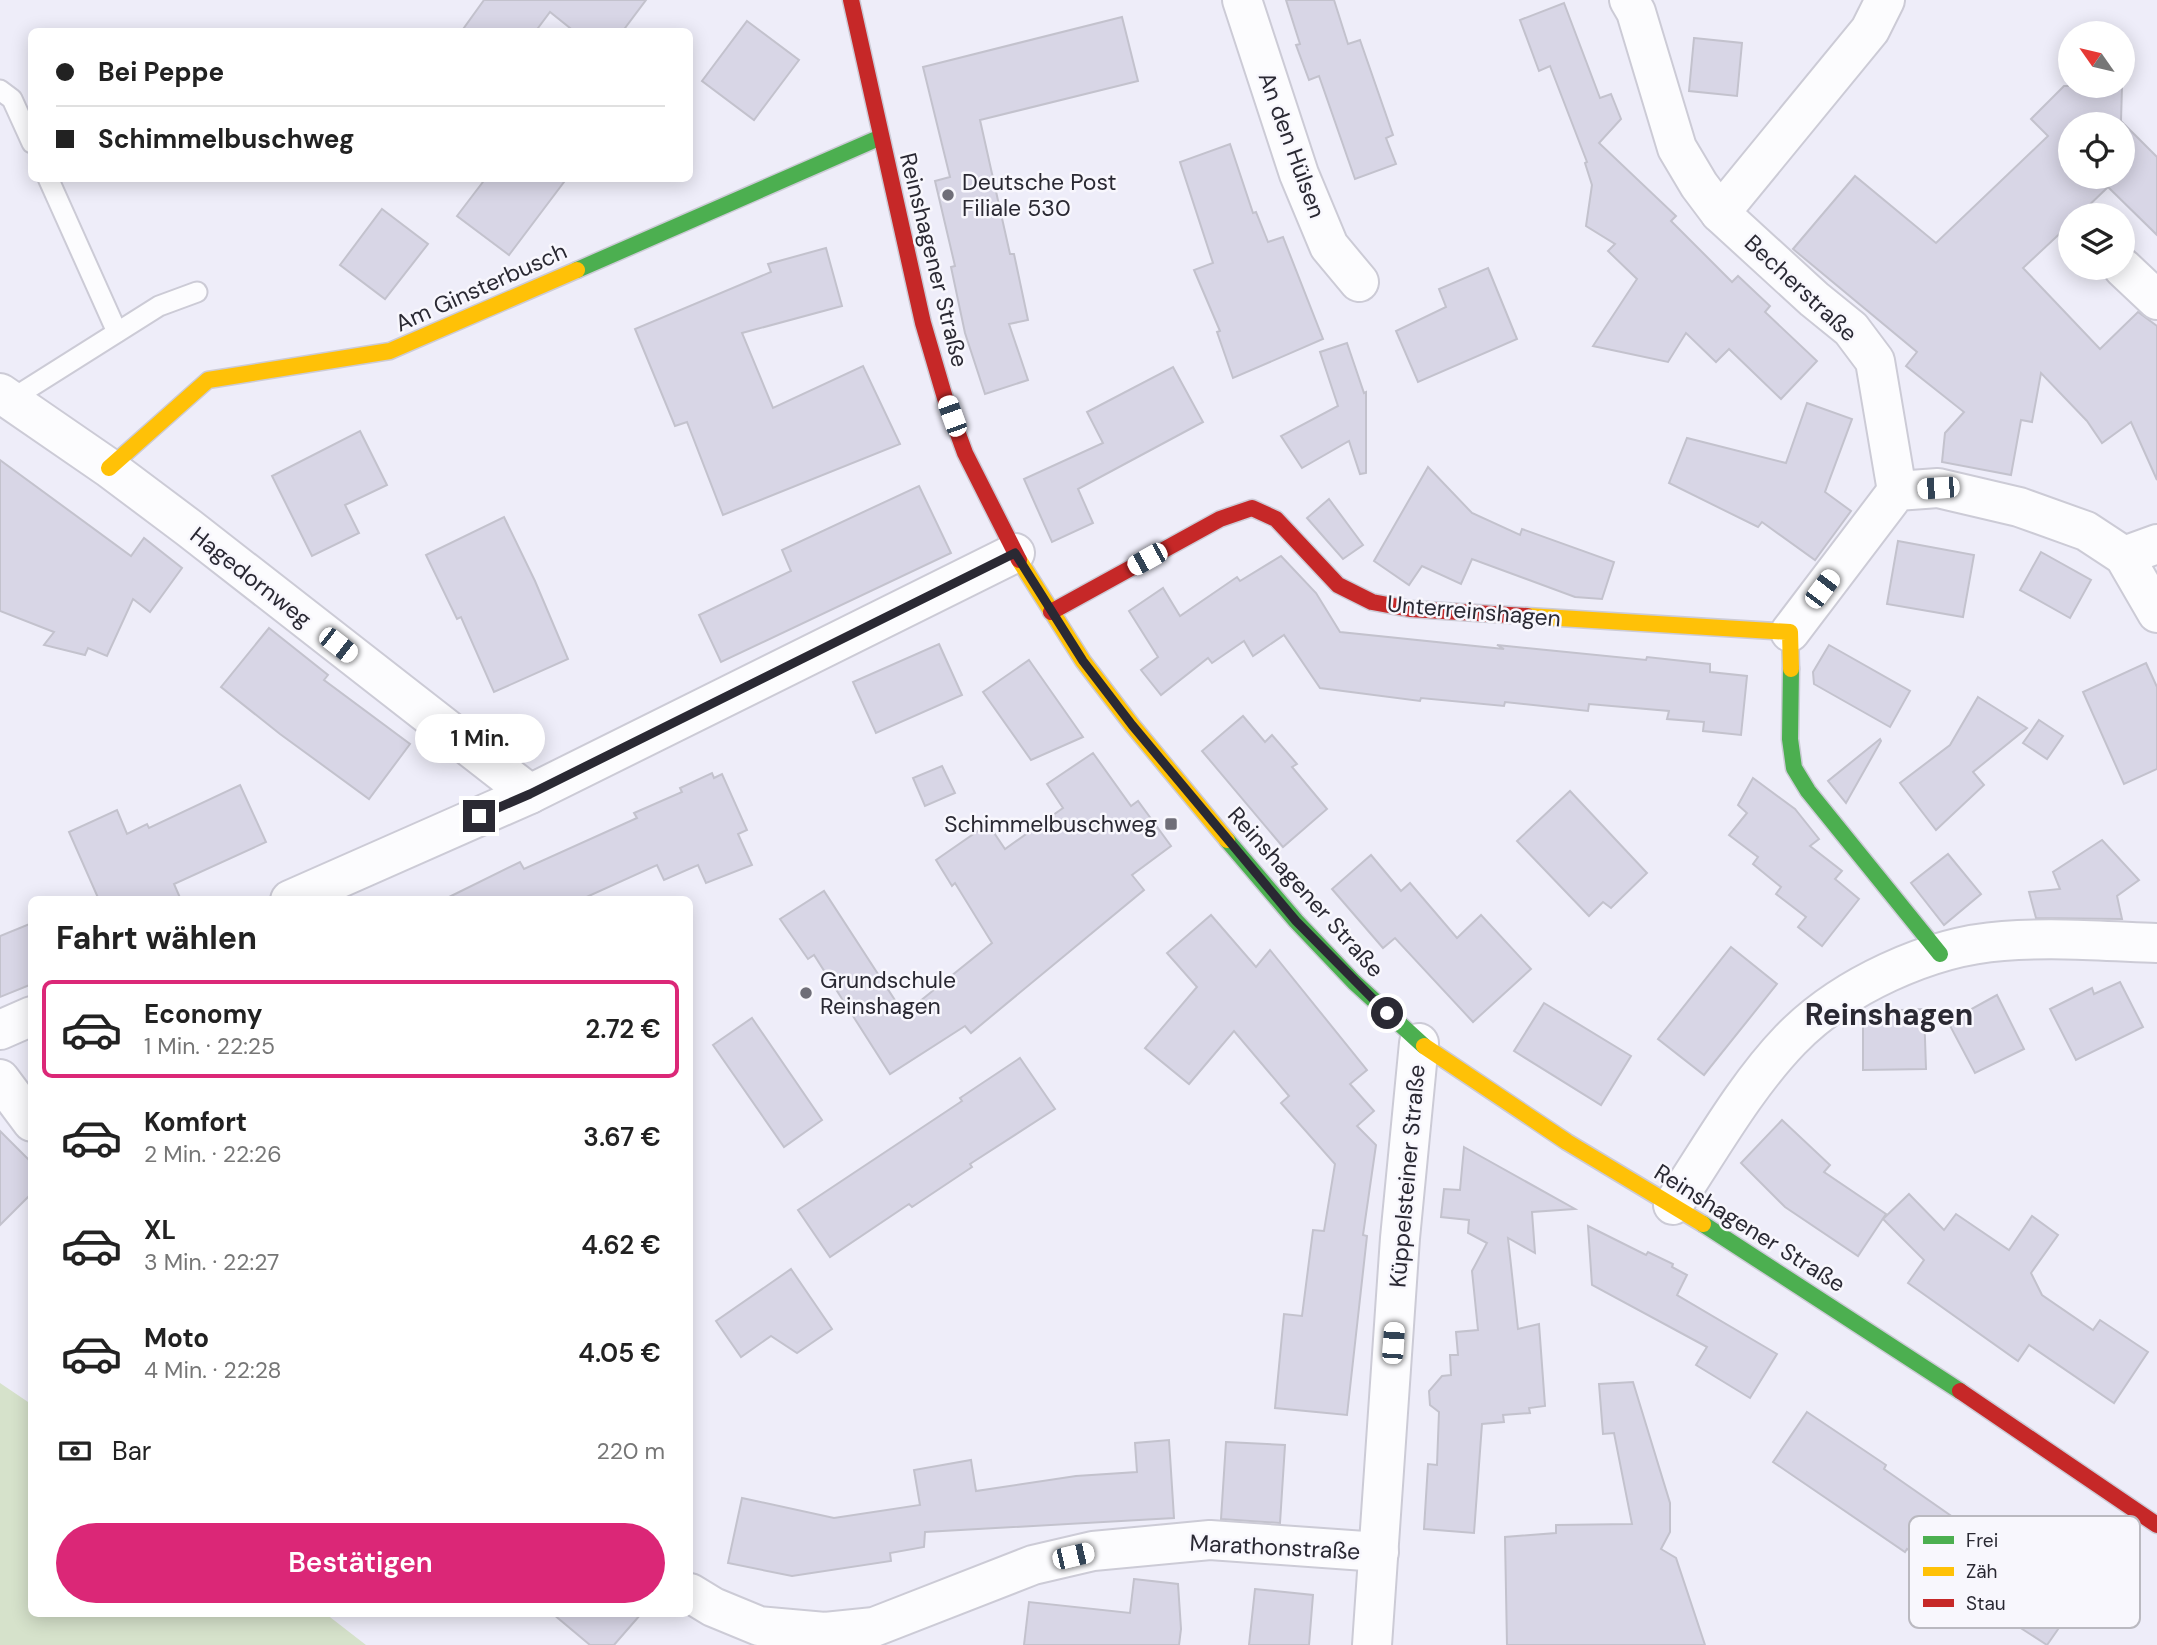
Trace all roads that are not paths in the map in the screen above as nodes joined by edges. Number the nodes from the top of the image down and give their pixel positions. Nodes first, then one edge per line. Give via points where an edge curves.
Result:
1 (851, 0) edge
2 (1242, 0) edge
3 (1885, 0) edge
4 (1635, 4) edge
5 (0, 90) edge
6 (28, 134) edge
7 (881, 138) junction
8 (50, 182) edge
9 (1720, 213) junction
10 (2135, 279) edge
11 (1359, 282) dead end
12 (197, 292) dead end
13 (2157, 300) edge
14 (117, 332) junction
15 (5, 397) edge
16 (109, 468) junction
17 (1897, 491) junction
18 (2141, 550) edge
19 (1015, 553) junction
20 (1051, 612) junction
21 (2157, 613) edge
22 (1790, 632) junction
23 (530, 794) junction
24 (299, 896) edge
25 (2157, 943) edge
26 (1940, 954) junction
27 (28, 1018) edge
28 (0, 1030) edge
29 (1419, 1043) junction
30 (0, 1079) edge
31 (28, 1117) edge
32 (1673, 1205) junction
33 (2157, 1525) edge
34 (1379, 1552) junction
35 (693, 1595) edge
36 (1371, 1645) edge

1 - 7 main road, Reinshagener Straße
2 - 11 street, An den Hülsen via 1299,174 1329,246
3 - 9 street via 1870,30
4 - 9 street, Becherstraße via 1677,148
5 - 6 lane via 12,99
7 - 16 main road, Am Ginsterbusch via 390,351 208,380
7 - 19 main road, Reinshagener Straße via 945,398 965,453
8 - 14 lane
9 - 17 street, Becherstraße via 1851,329 1875,361
10 - 13 street
12 - 14 lane via 159,306
14 - 15 lane
15 - 16 street, Hagedornweg
16 - 23 street, Hagedornweg
17 - 18 street via 1938,488 2019,507
17 - 22 street
18 - 21 street
19 - 20 main road, Reinshagener Straße
19 - 23 street
20 - 22 main road, Unterreinshagen via 1220,519 1252,508 1276,519 1338,585 1372,602 1409,609
20 - 29 main road, Reinshagener Straße via 1105,691 1296,921
22 - 26 main road via 1794,768
23 - 24 street
25 - 26 street via 2003,941
26 - 32 street via 1859,988 1809,1022 1754,1084
27 - 28 street
29 - 32 main road, Reinshagener Straße via 1567,1142
29 - 34 street, Küppelsteiner Straße via 1400,1238
30 - 31 street
32 - 33 main road, Reinshagener Straße
34 - 35 street, Marathonstraße via 1210,1540 1093,1551 1033,1565 874,1627 825,1632 759,1626
34 - 36 street, Küppelsteiner Straße

